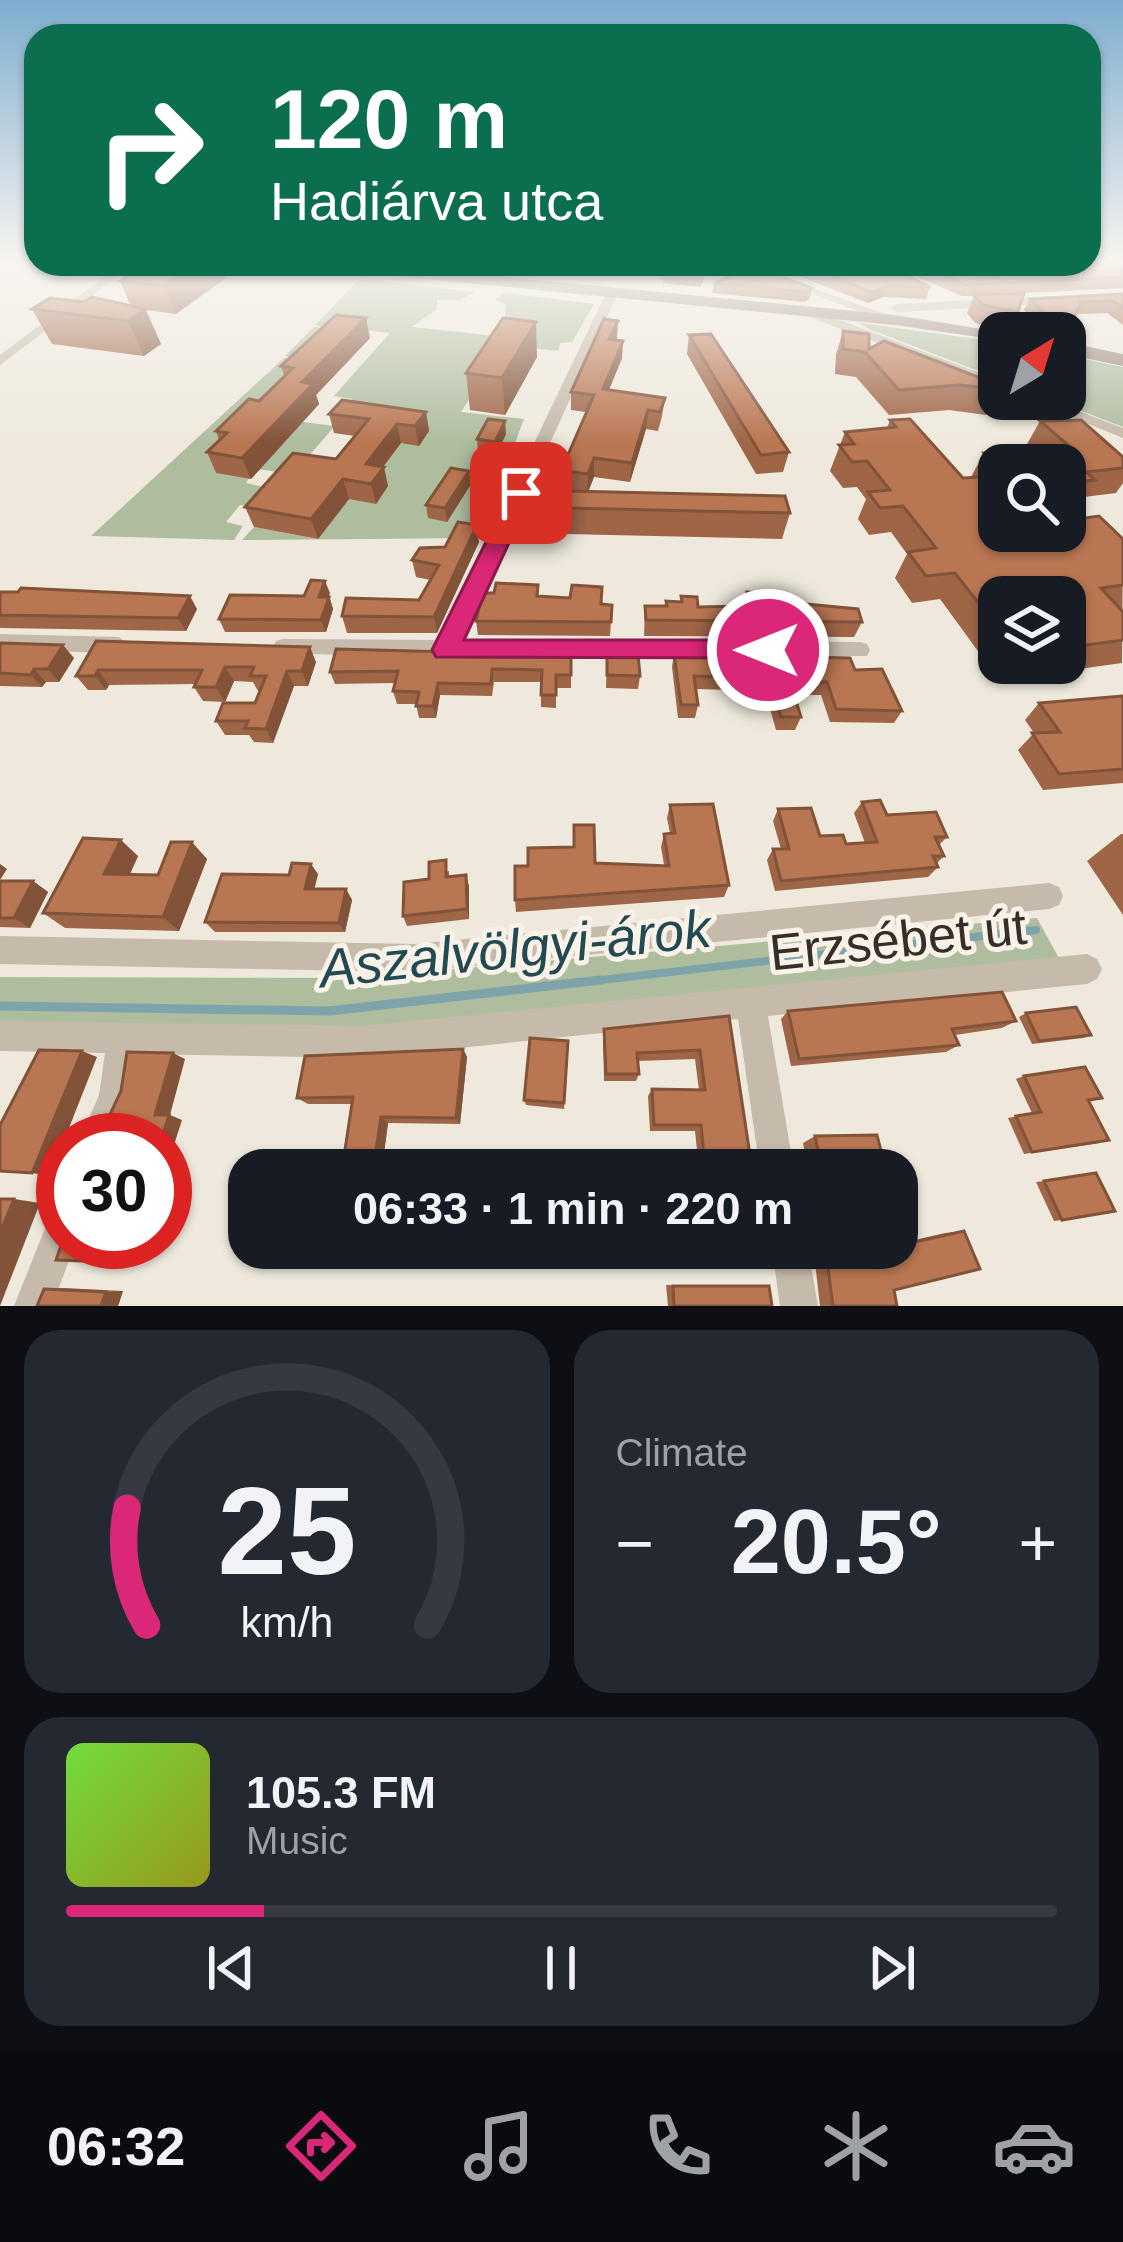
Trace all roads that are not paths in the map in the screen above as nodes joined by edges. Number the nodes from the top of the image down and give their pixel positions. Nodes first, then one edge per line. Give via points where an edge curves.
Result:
1 (53, 321) edge
2 (599, 321) edge
3 (846, 321) edge
4 (930, 321) edge
5 (978, 331) edge
6 (1086, 352) edge
7 (1123, 360) edge
8 (0, 361) edge
9 (978, 376) edge
10 (1086, 419) edge
11 (1123, 433) edge
12 (0, 643) edge
13 (141, 645) edge
14 (258, 647) edge
15 (446, 650) junction
16 (860, 650) dead end
17 (1049, 896) dead end
18 (0, 950) edge
19 (1087, 969) dead end
20 (751, 1002) junction
21 (0, 1036) edge
22 (123, 1040) junction
23 (108, 1113) edge
24 (775, 1149) edge
25 (47, 1269) edge
26 (793, 1269) edge
27 (33, 1306) edge
28 (799, 1306) edge

1 - 8 street
2 - 15 street
3 - 9 street
4 - 5 main road
6 - 7 main road
10 - 11 street
12 - 13 street
14 - 15 street
15 - 16 street
17 - 18 street, Erzsébet út via 414,958
19 - 20 street, Erzsébet út
20 - 22 street, Erzsébet út via 362,1042
20 - 24 street
21 - 22 street, Erzsébet út
22 - 23 street
25 - 27 street
26 - 28 street

